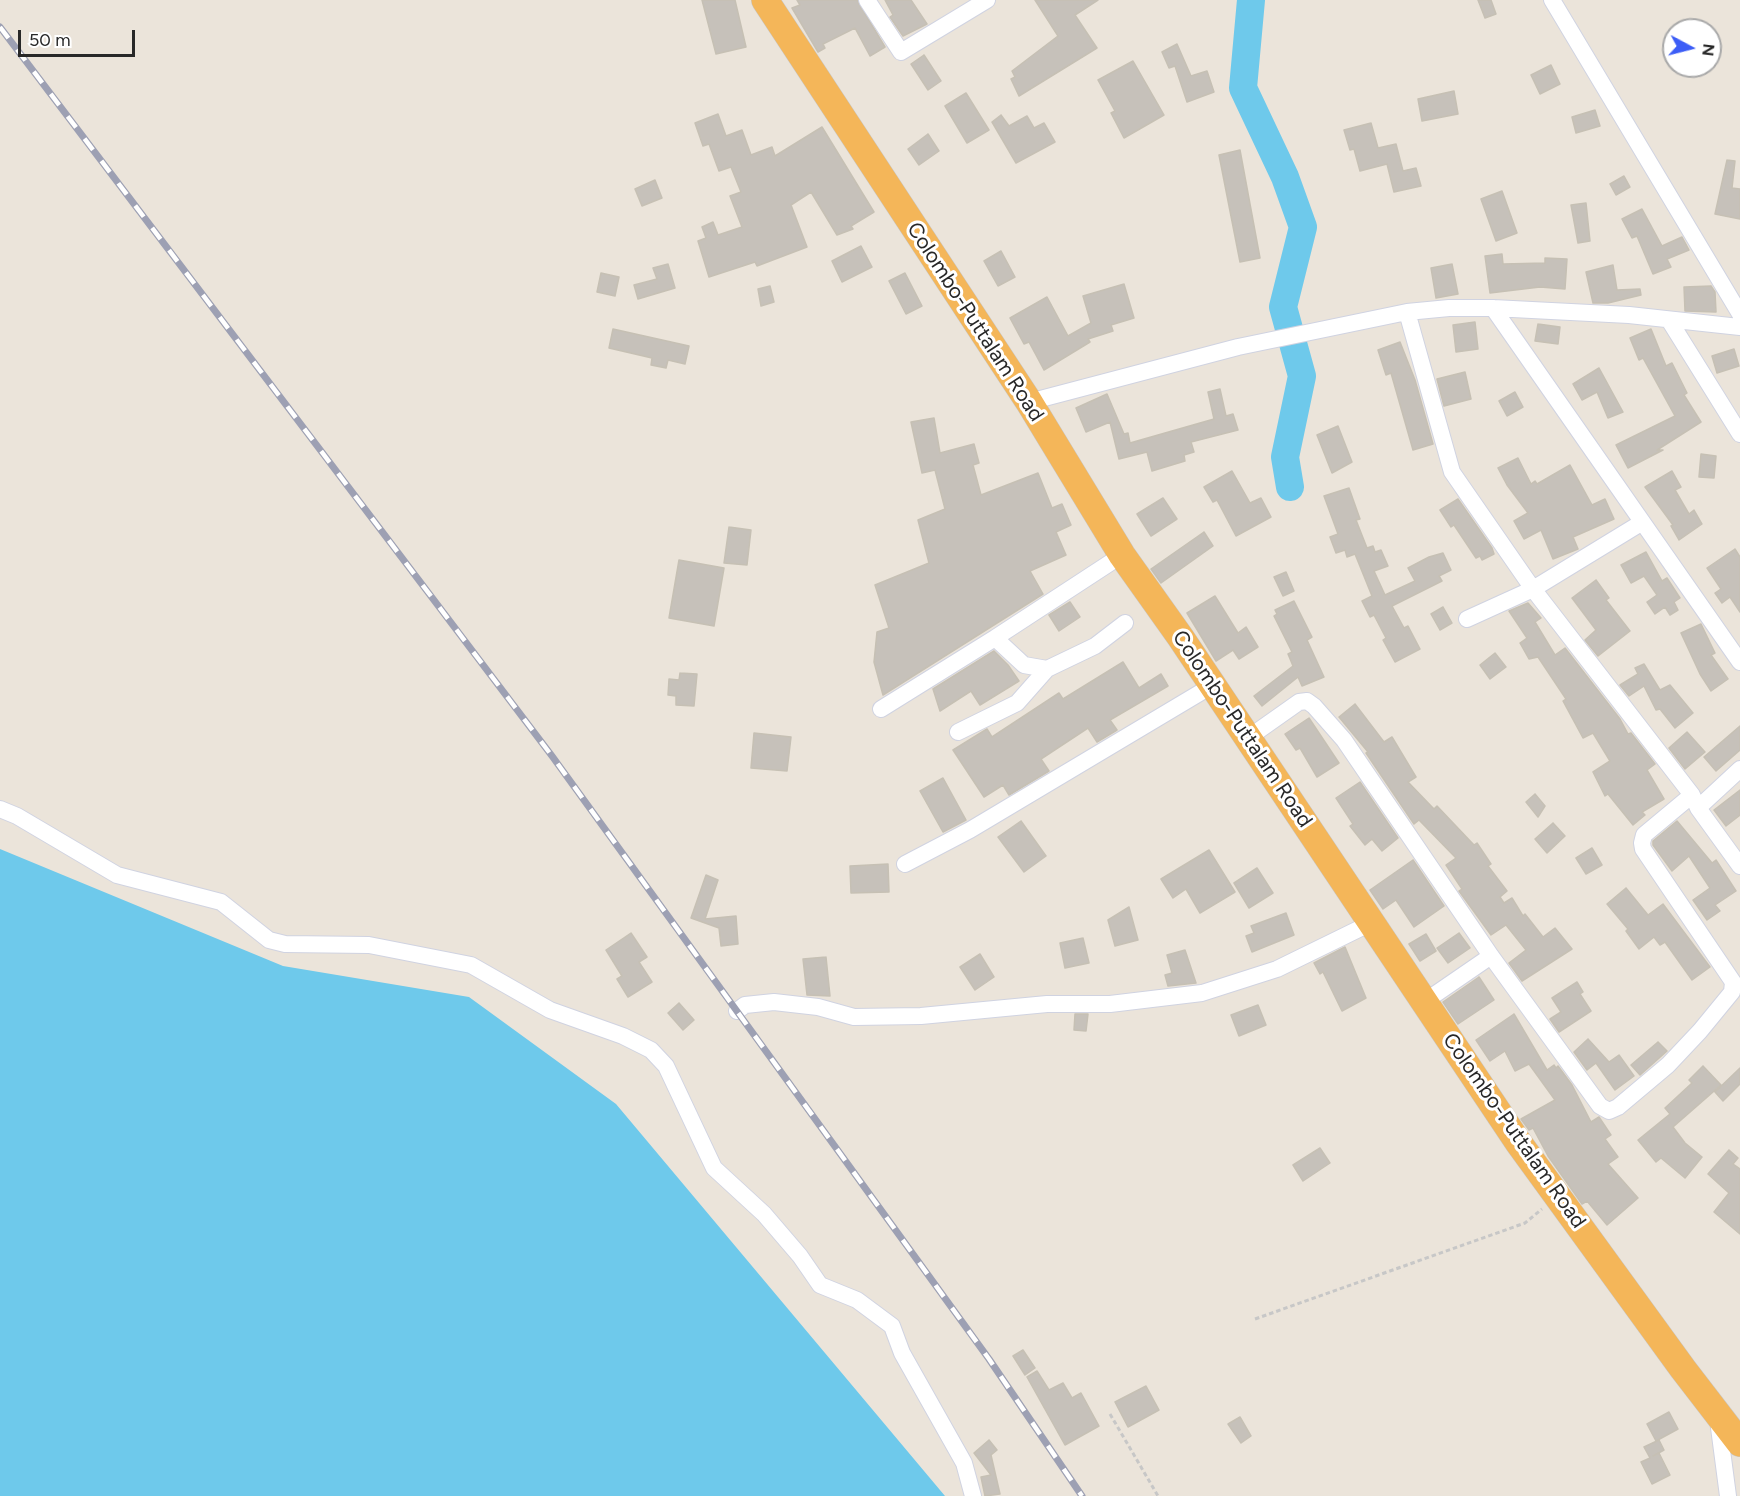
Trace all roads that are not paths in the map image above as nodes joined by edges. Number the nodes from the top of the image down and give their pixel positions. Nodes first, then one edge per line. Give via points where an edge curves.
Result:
1 (765, 0) edge
2 (867, 0) edge
3 (987, 0) edge
4 (1552, 0) edge
5 (1493, 308) junction
6 (1407, 312) junction
7 (1740, 314) edge
8 (1669, 320) junction
9 (1740, 327) edge
10 (1029, 402) junction
11 (1740, 434) edge
12 (1641, 523) junction
13 (1122, 555) junction
14 (1533, 589) junction
15 (1467, 619) dead end
16 (1125, 623) dead end
17 (995, 638) junction
18 (1740, 662) edge
19 (1047, 669) junction
20 (1212, 685) junction
21 (880, 709) dead end
22 (958, 732) dead end
23 (1248, 738) junction
24 (1740, 769) edge
25 (1695, 801) junction
26 (0, 809) edge
27 (905, 864) dead end
28 (1740, 866) edge
29 (1371, 923) junction
30 (1491, 956) junction
31 (1736, 992) edge
32 (1424, 1002) junction
33 (737, 1011) dead end
34 (1717, 1413) junction
35 (1740, 1443) edge
36 (973, 1496) edge
37 (1728, 1496) edge

1 - 10 highway, Colombo-Puttalam Road
2 - 3 street via 901,52
4 - 7 street
5 - 6 street
5 - 8 street
5 - 12 street
6 - 10 street via 1238,347
6 - 14 street via 1452,472
8 - 9 street
8 - 11 street
10 - 13 highway, Colombo-Puttalam Road
12 - 14 street
12 - 18 street
13 - 17 street
13 - 20 highway, Colombo-Puttalam Road
14 - 15 street
14 - 25 street
16 - 19 street via 1095,646
17 - 19 street via 1024,665
17 - 21 street
19 - 22 street via 1017,703
20 - 23 highway, Colombo-Puttalam Road
20 - 27 street via 970,831
23 - 29 highway, Colombo-Puttalam Road
23 - 30 street via 1299,702 1314,706 1351,749
24 - 25 street
25 - 28 street
25 - 31 street via 1644,834 1642,843
26 - 36 street via 117,875 220,902 268,940 285,944 369,945 471,965 550,1010 651,1050 666,1066 714,1168 764,1214 820,1285 857,1300 892,1326 902,1353 964,1462
29 - 32 highway, Colombo-Puttalam Road
29 - 33 street via 1276,969 1202,993 1110,1004 1047,1004 921,1016 854,1017 818,1007 774,1002 745,1005
30 - 31 street via 1600,1106 1609,1111 1668,1065
30 - 32 street
32 - 34 highway, Colombo-Puttalam Road via 1558,1196
34 - 35 highway, Colombo-Puttalam Road
34 - 37 street

